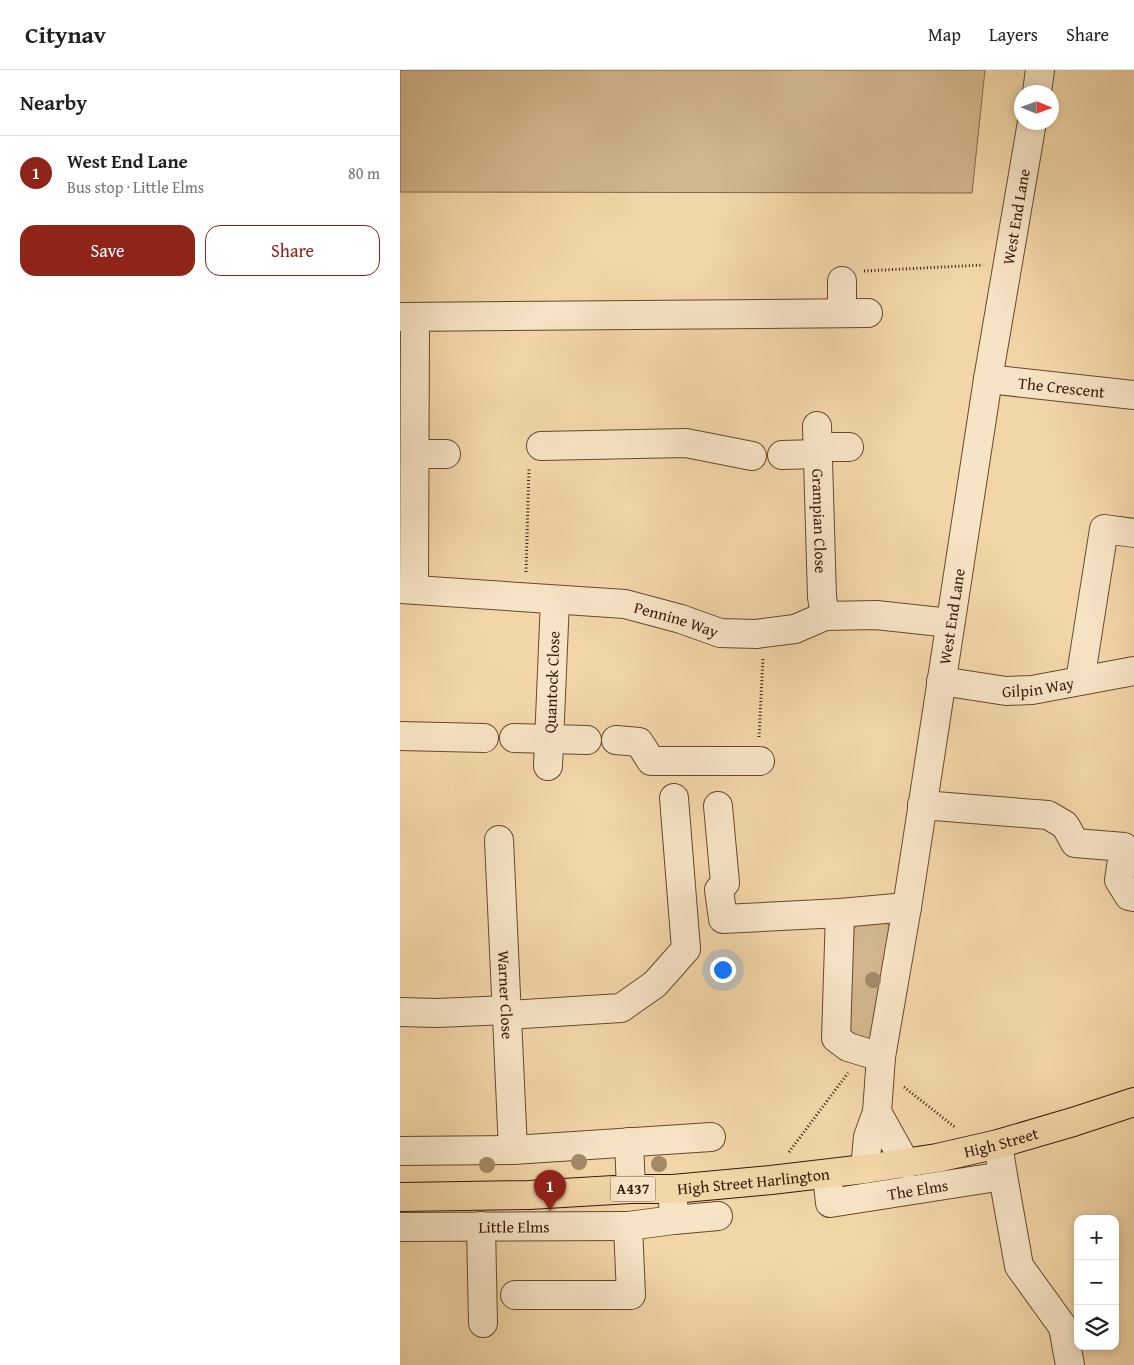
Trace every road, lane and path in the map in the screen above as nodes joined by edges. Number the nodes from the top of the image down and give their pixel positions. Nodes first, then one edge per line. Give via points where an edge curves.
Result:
1 (1040, 70) edge
2 (1038, 85) edge
3 (1031, 130) edge
4 (989, 264) dead end
5 (851, 276) joint
6 (842, 313) junction
7 (868, 313) dead end
8 (408, 317) edge
9 (988, 379) junction
10 (1134, 395) edge
11 (818, 442) junction
12 (849, 447) dead end
13 (535, 453) joint
14 (415, 454) junction
15 (446, 454) dead end
16 (782, 455) dead end
17 (752, 456) dead end
18 (1134, 533) edge
19 (407, 589) edge
20 (525, 597) junction
21 (555, 600) junction
22 (825, 616) junction
23 (950, 624) junction
24 (764, 633) junction
25 (1134, 672) edge
26 (941, 681) junction
27 (1080, 681) junction
28 (400, 736) edge
29 (484, 738) dead end
30 (514, 738) dead end
31 (549, 739) junction
32 (587, 740) dead end
33 (616, 740) dead end
34 (757, 761) joint
35 (548, 766) dead end
36 (674, 798) dead end
37 (922, 805) junction
38 (718, 806) dead end
39 (499, 840) dead end
40 (1134, 897) edge
41 (907, 907) junction
42 (840, 913) junction
43 (400, 1012) edge
44 (507, 1012) junction
45 (872, 1061) junction
46 (1134, 1102) edge
47 (877, 1112) junction
48 (711, 1137) dead end
49 (629, 1142) junction
50 (998, 1144) junction
51 (513, 1150) junction
52 (972, 1150) junction
53 (400, 1151) edge
54 (906, 1164) junction
55 (865, 1169) junction
56 (827, 1174) junction
57 (1003, 1176) junction
58 (785, 1179) junction
59 (631, 1189) junction
60 (673, 1189) junction
61 (400, 1197) edge
62 (718, 1216) dead end
63 (674, 1220) junction
64 (482, 1226) junction
65 (628, 1226) junction
66 (400, 1227) edge
67 (515, 1295) dead end
68 (483, 1323) dead end
69 (1070, 1365) edge

1 - 2 street
3 - 9 street, West End Lane
4 - 5 path
5 - 6 street
6 - 7 street
6 - 8 street
8 - 14 street
9 - 10 street, The Crescent
9 - 23 street, West End Lane
11 - 12 street
11 - 16 street
11 - 22 street, Grampian Close
13 - 17 street via 686,443
13 - 20 path
14 - 15 street
14 - 19 street
18 - 27 street via 1104,529
19 - 20 street, Pennine Way
20 - 21 street, Pennine Way
21 - 24 street, Pennine Way via 625,604 720,633
21 - 31 street, Quantock Close
22 - 23 street, Pennine Way via 876,615
22 - 24 street, Pennine Way via 794,629
23 - 26 street, West End Lane
24 - 34 path
25 - 27 street, Gilpin Way
26 - 27 street, Gilpin Way via 1006,691
26 - 37 street, West End Lane
28 - 29 street
30 - 31 street
31 - 32 street
31 - 35 street, Quantock Close
33 - 34 street via 639,742 651,761
36 - 44 street via 686,948 655,984 621,1008
37 - 40 street via 1048,815 1065,825 1075,843 1124,847 1119,880 1129,896
37 - 41 street, West End Lane
38 - 42 street via 725,883 719,890 723,919
39 - 44 street, Warner Close
41 - 42 street
41 - 45 street, West End Lane
42 - 45 street via 836,1038
43 - 44 street
44 - 51 street, Warner Close
45 - 47 street, West End Lane
45 - 52 path via 964,1134
45 - 58 path via 854,1066 784,1158
46 - 50 main road, High Street / A437
47 - 54 street
47 - 55 street, West End Lane via 868,1137
48 - 49 street
49 - 51 street
49 - 59 street
50 - 52 main road, High Street / A437
50 - 57 street
51 - 53 street
52 - 54 main road, High Street / A437
54 - 55 main road, High Street / A437
55 - 56 main road, High Street Harlington / A437
56 - 57 street, The Elms via 830,1203
56 - 58 main road, High Street Harlington / A437
57 - 69 street via 1019,1266 1063,1327
58 - 60 main road, High Street Harlington / A437
59 - 60 main road, High Street Harlington / A437
59 - 61 main road, High Street Harlington / A437
60 - 63 street
62 - 63 street, Little Elms
63 - 65 street, Little Elms
64 - 65 street, Little Elms
64 - 66 street, Little Elms
64 - 68 street
65 - 67 street via 631,1295

